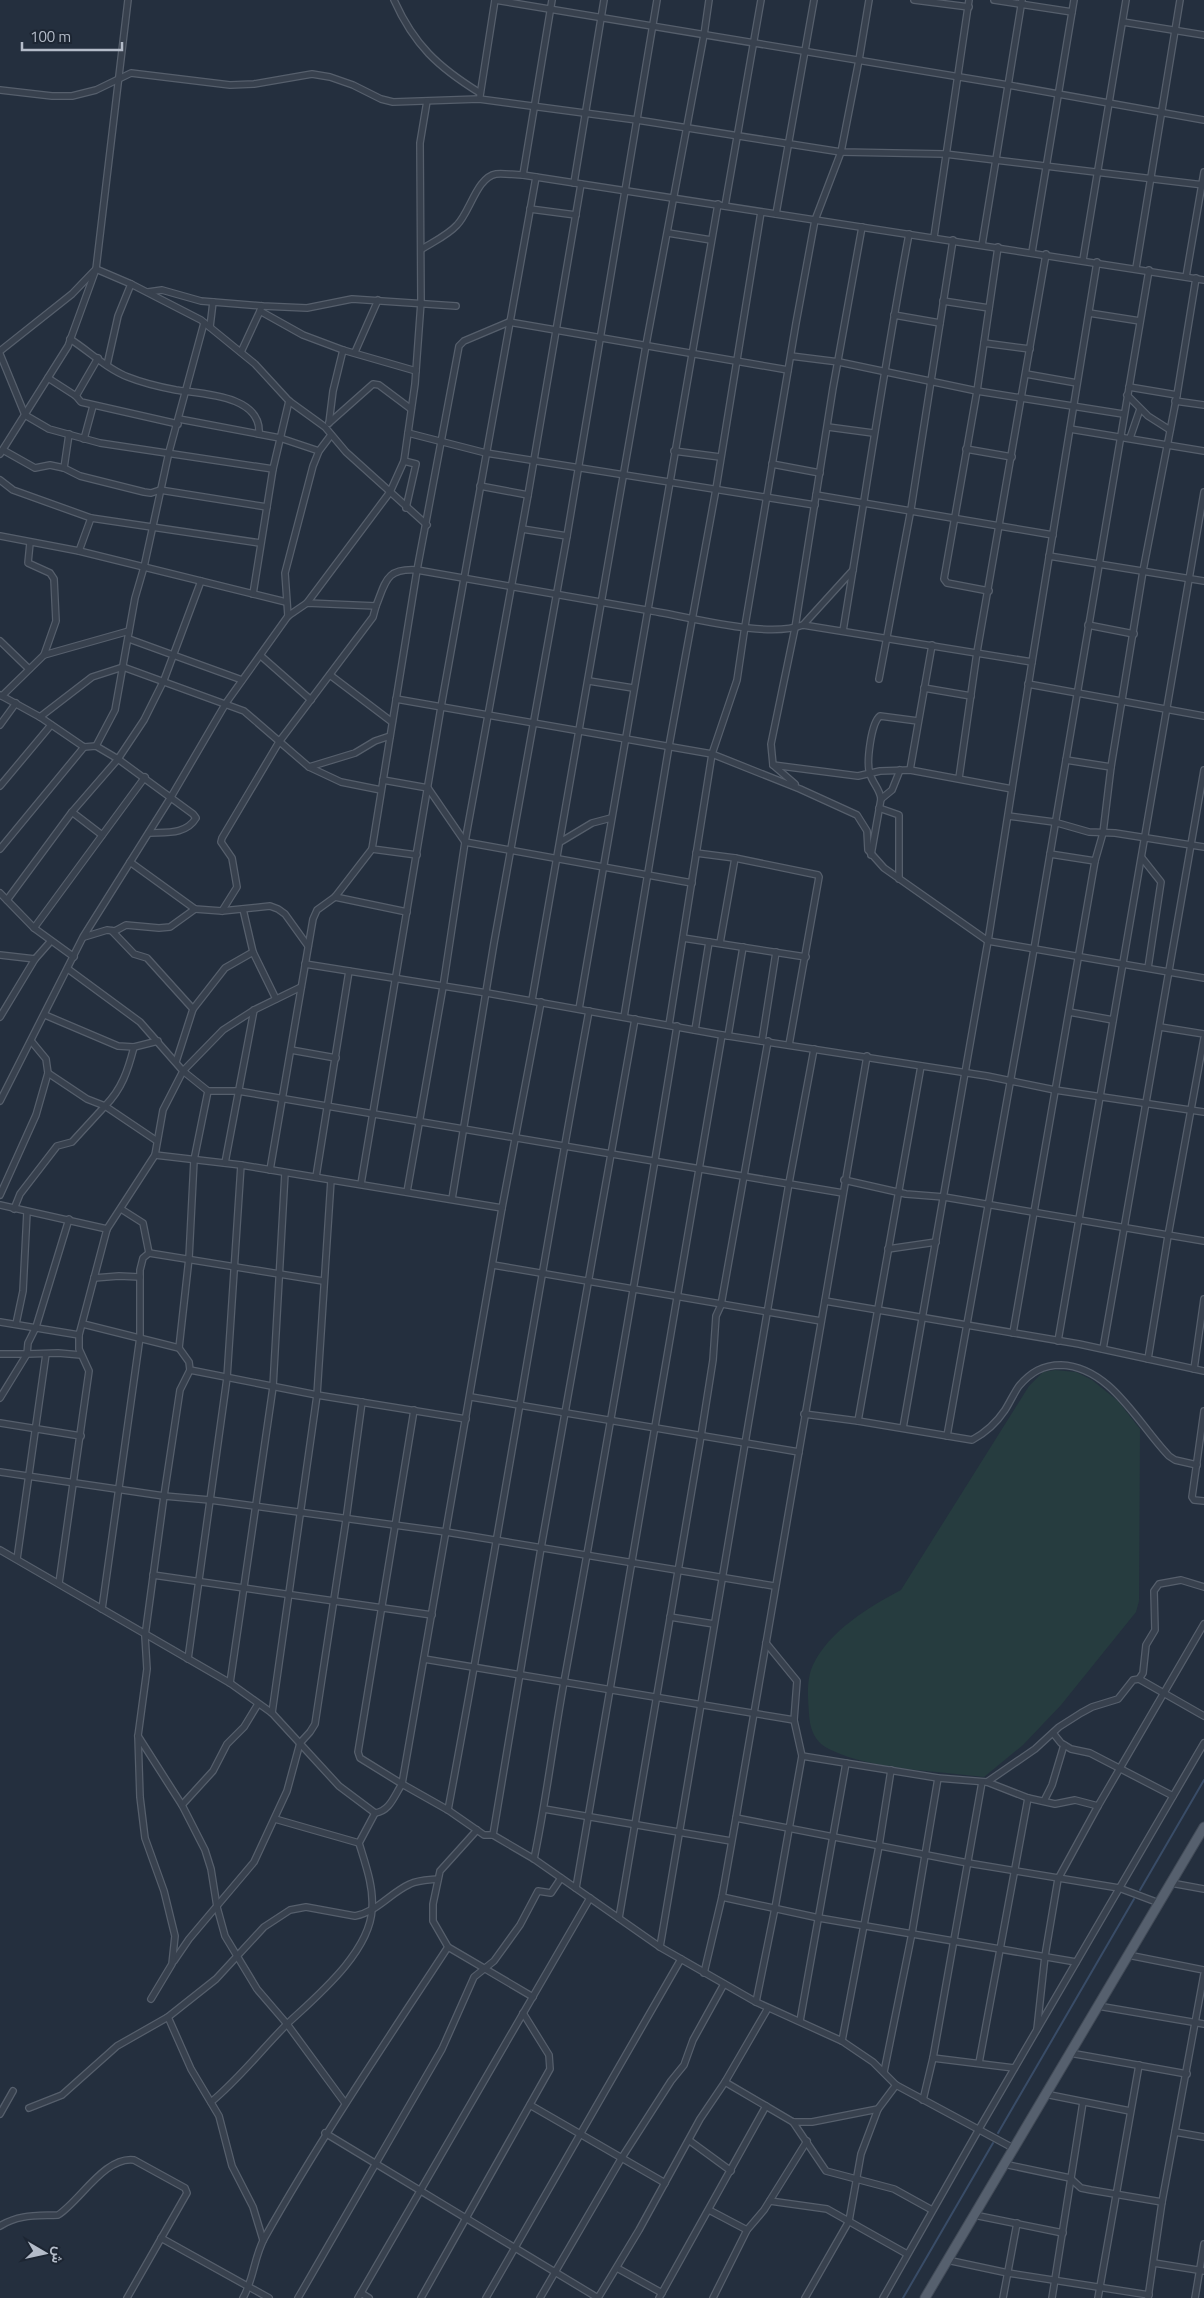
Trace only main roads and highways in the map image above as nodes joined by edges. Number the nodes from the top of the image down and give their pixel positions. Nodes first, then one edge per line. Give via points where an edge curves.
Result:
1 (1204, 1829) edge
2 (925, 2298) edge

1 - 2 main road

